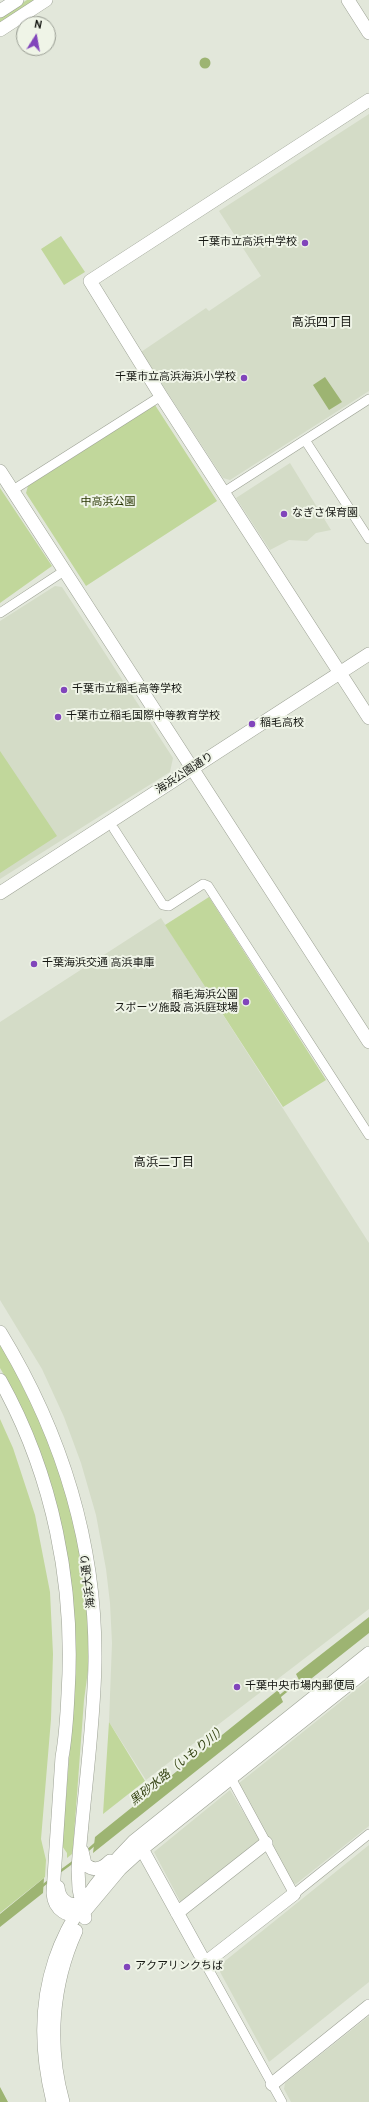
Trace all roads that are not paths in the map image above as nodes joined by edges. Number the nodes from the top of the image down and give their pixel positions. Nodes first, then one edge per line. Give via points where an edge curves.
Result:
1 (17, 0) edge
2 (46, 0) edge
3 (348, 0) edge
4 (0, 11) edge
5 (0, 30) edge
6 (369, 33) edge
7 (369, 100) edge
8 (161, 396) junction
9 (369, 399) edge
10 (305, 440) junction
11 (0, 470) edge
12 (13, 490) junction
13 (224, 492) junction
14 (369, 539) edge
15 (64, 571) junction
16 (0, 612) edge
17 (369, 654) edge
18 (369, 665) edge
19 (342, 677) junction
20 (369, 718) edge
21 (194, 772) junction
22 (114, 829) junction
23 (0, 893) edge
24 (0, 903) edge
25 (369, 1042) edge
26 (369, 1135) edge
27 (0, 1332) edge
28 (0, 1380) edge
29 (369, 1653) edge
30 (369, 1668) edge
31 (65, 1743) junction
32 (231, 1778) junction
33 (369, 1834) edge
34 (266, 1843) junction
35 (80, 1847) junction
36 (142, 1849) junction
37 (123, 1853) junction
38 (294, 1894) junction
39 (61, 1911) junction
40 (82, 1912) junction
41 (177, 1913) junction
42 (66, 1934) junction
43 (205, 1963) junction
44 (369, 2006) edge
45 (272, 2084) junction
46 (53, 2102) edge
47 (63, 2102) edge
48 (282, 2102) edge

1 - 4 street
2 - 5 street
3 - 6 street
7 - 8 street via 90,281
8 - 12 street
8 - 13 street
9 - 10 street
10 - 13 street
10 - 14 street
11 - 12 street
12 - 15 street
13 - 19 street
15 - 16 street
15 - 21 street
17 - 19 street, 海浜公園通り
18 - 19 street, 海浜公園通り
19 - 20 street
19 - 21 street, 海浜公園通り
21 - 22 street, 海浜公園通り
21 - 23 street, 海浜公園通り
21 - 25 street
22 - 24 street, 海浜公園通り
22 - 26 street via 163,906 169,906 203,884 208,886
27 - 35 street, 海浜大通り via 36,1395 57,1445 72,1490 89,1568 95,1662
28 - 31 street via 32,1447 60,1545 70,1634
29 - 37 street via 134,1841
30 - 32 street
31 - 39 street via 53,1893 55,1904
31 - 40 street via 58,1887 65,1902 76,1905
32 - 34 street
32 - 36 street
33 - 38 street
34 - 38 street
34 - 41 street
35 - 37 street via 85,1864 91,1869 101,1868 115,1856
35 - 40 street, 海浜大通り via 78,1869
36 - 40 street
36 - 41 street
37 - 40 street via 95,1884
38 - 43 street
39 - 40 street
39 - 42 street
40 - 42 street
40 - 47 street via 56,1995 54,2048
41 - 43 street
42 - 46 street via 57,1948 52,1964 44,2012 43,2045 47,2080
43 - 45 street
44 - 45 street
45 - 48 street

